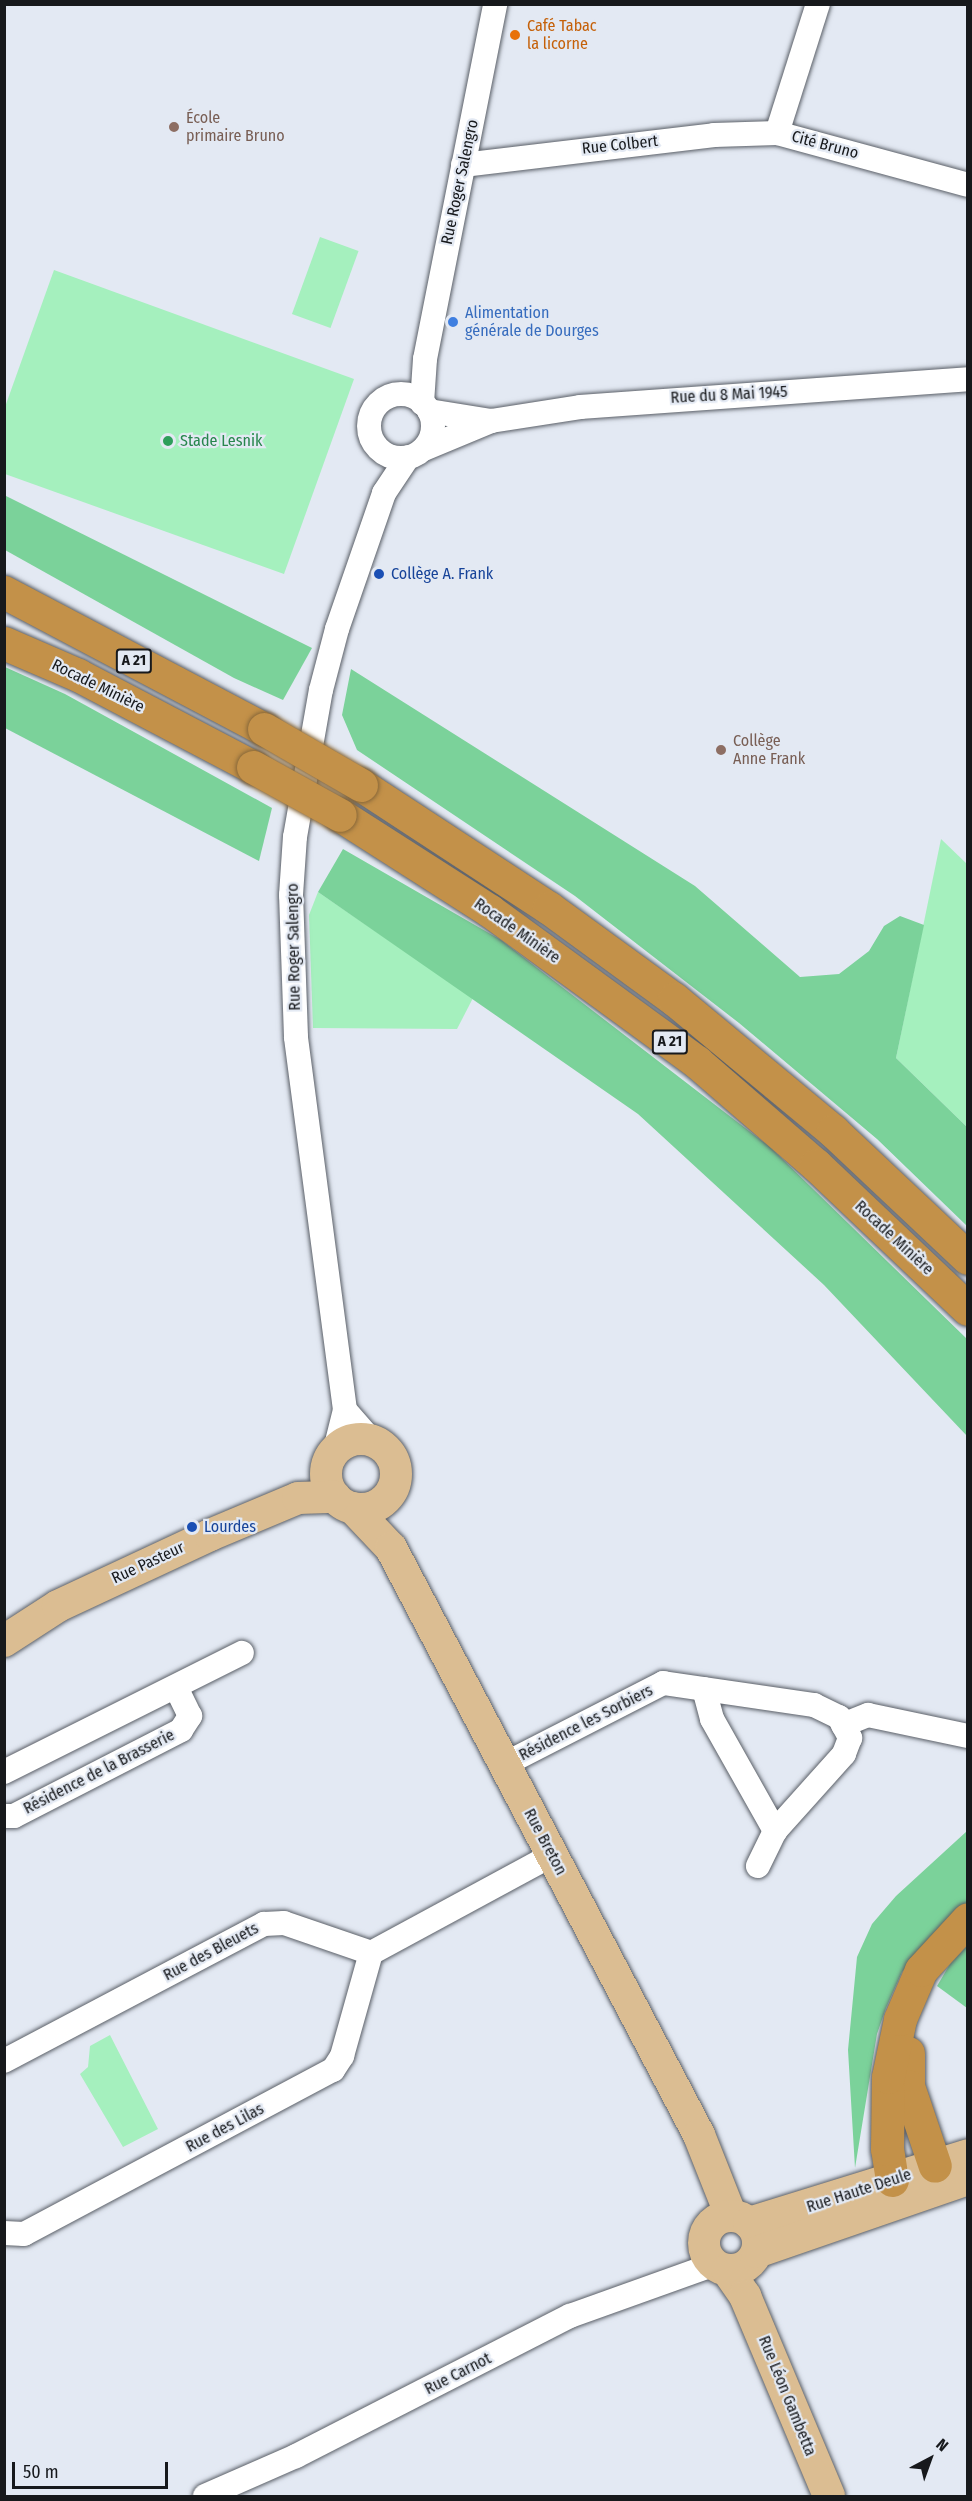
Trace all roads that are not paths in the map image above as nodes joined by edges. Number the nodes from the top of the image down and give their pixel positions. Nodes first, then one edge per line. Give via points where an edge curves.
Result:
1 (495, 4) edge
2 (818, 4) edge
3 (777, 133) junction
4 (463, 165) junction
5 (968, 185) edge
6 (425, 359) junction
7 (968, 379) edge
8 (393, 396) junction
9 (425, 407) junction
10 (491, 421) junction
11 (376, 446) junction
12 (416, 453) junction
13 (384, 493) junction
14 (4, 592) edge
15 (4, 643) edge
16 (968, 1258) edge
17 (968, 1309) edge
18 (345, 1410) junction
19 (371, 1440) junction
20 (331, 1459) junction
21 (392, 1491) junction
22 (298, 1498) junction
23 (344, 1502) junction
24 (391, 1548) junction
25 (4, 1641) edge
26 (242, 1653) dead end
27 (176, 1687) junction
28 (704, 1689) junction
29 (843, 1725) junction
30 (968, 1736) edge
31 (505, 1764) junction
32 (4, 1772) edge
33 (4, 1816) edge
34 (775, 1830) junction
35 (552, 1855) junction
36 (758, 1866) dead end
37 (968, 1919) edge
38 (968, 1935) edge
39 (371, 1953) junction
40 (4, 2061) edge
41 (968, 2155) edge
42 (935, 2166) junction
43 (968, 2179) edge
44 (896, 2191) junction
45 (4, 2233) edge
46 (733, 2247) junction
47 (205, 2496) edge
48 (830, 2496) edge

1 - 4 street, Rue Roger Salengro
2 - 3 street, Cité Bruno
3 - 4 street, Rue Colbert via 714,135
3 - 5 street, Cité Bruno
4 - 6 street, Rue Roger Salengro
6 - 8 street, Rue Roger Salengro
6 - 9 street, Rue Roger Salengro
7 - 10 street, Rue du 8 Mai 1945 via 651,399
8 - 9 street via 408,396
8 - 11 street via 384,400 371,416 371,437
9 - 10 street, Rue du 8 Mai 1945
9 - 12 street via 432,431
10 - 12 street, Rue du 8 Mai 1945
11 - 12 street via 396,458
11 - 13 street, Rue Roger Salengro
12 - 13 street, Rue Roger Salengro
13 - 18 street, Rue Roger Salengro via 337,629 321,690 295,837 291,895 296,1036
14 - 16 highway, A 21, bridge via 264,729 361,786 549,908 674,999 833,1131
15 - 17 highway, Rocade Minière / A 21, bridge via 98,685 252,767 339,815 490,911 697,1062 816,1165
18 - 19 street
18 - 20 street, Rue Roger Salengro
19 - 20 main road via 352,1441
19 - 21 main road via 386,1450 396,1467
20 - 22 main road, Rue Pasteur
20 - 23 main road via 326,1478
21 - 23 main road via 375,1506
21 - 24 main road, Rue Breton
22 - 23 main road, Rue Pasteur
22 - 25 main road, Rue Pasteur via 79,1596
23 - 24 main road, Rue Breton
24 - 31 main road, Rue Breton
26 - 27 street
27 - 32 street
27 - 33 street, Résidence de la Brasserie via 190,1716 181,1730 14,1816
28 - 29 street, Résidence les Sorbiers via 814,1705 839,1717
28 - 31 street, Résidence les Sorbiers via 663,1683
28 - 34 street via 712,1719
29 - 30 street via 868,1715
29 - 34 street via 850,1738 844,1754
31 - 35 main road, Rue Breton
34 - 36 street
35 - 39 street
35 - 46 main road, Rue Breton via 699,2135
37 - 44 highway via 921,1970 900,2019 888,2077 887,2149
38 - 42 highway via 933,1976 920,2003 907,2060 908,2086
39 - 40 street, Rue des Bleuets via 284,1923 264,1924
39 - 45 street, Rue des Lilas via 342,2056 333,2070 24,2234
41 - 42 main road, Rue Haute Deule
42 - 44 main road, Rue Haute Deule
43 - 44 main road, Rue Haute Deule
44 - 46 main road, Rue Haute Deule
44 - 46 main road, Rue Haute Deule via 830,2228
46 - 47 street, Rue Carnot via 570,2316 296,2456
46 - 48 main road, Rue Léon Gambetta via 744,2296

